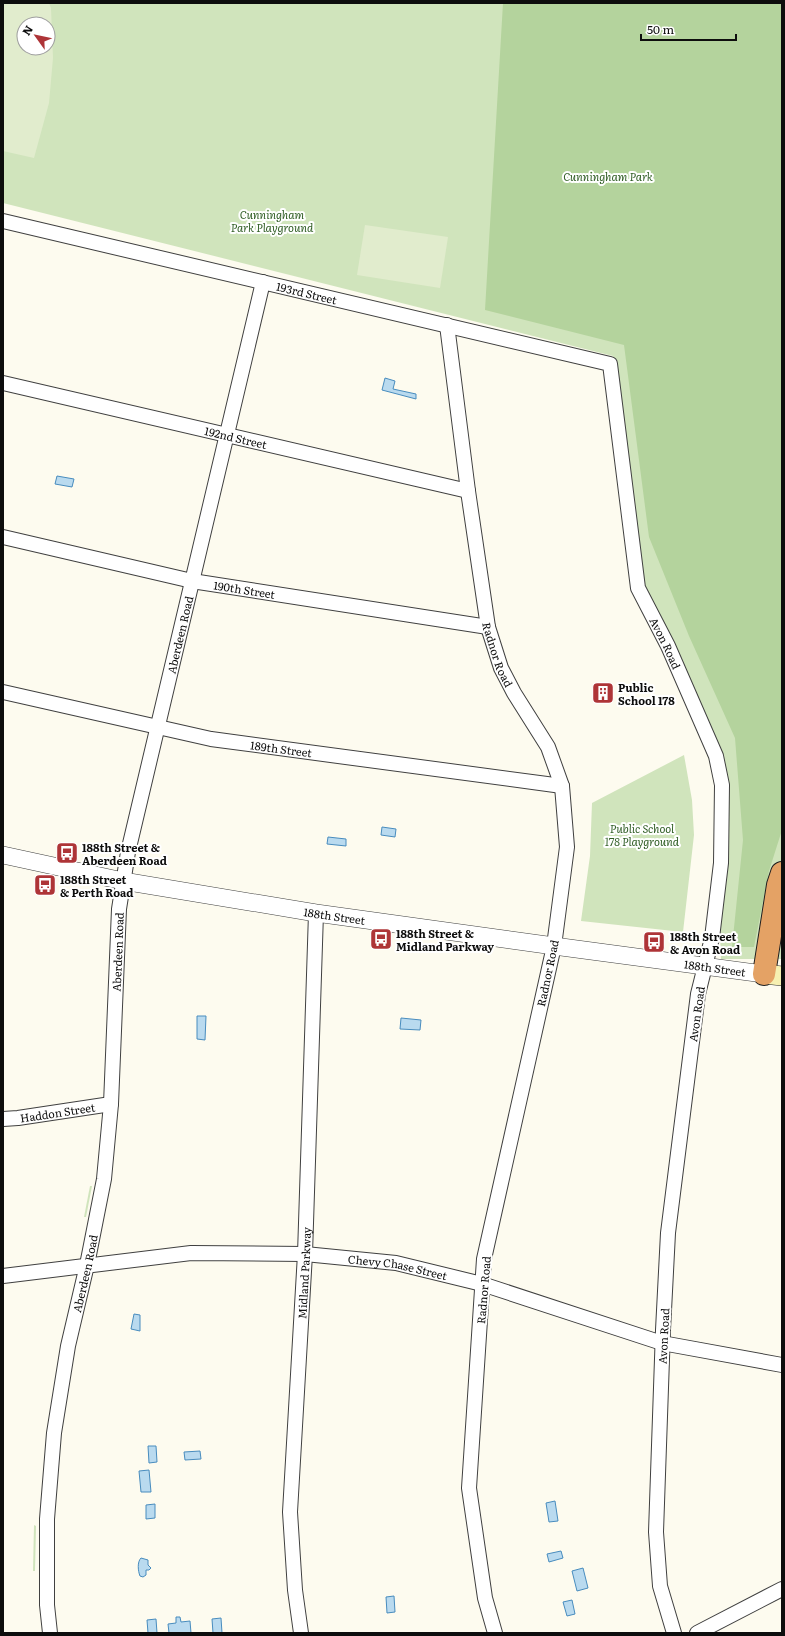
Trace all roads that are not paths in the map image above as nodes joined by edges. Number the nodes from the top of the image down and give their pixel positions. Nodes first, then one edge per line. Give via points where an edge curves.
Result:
1 (3, 221) edge
2 (263, 282) junction
3 (447, 325) junction
4 (610, 364) joint
5 (3, 383) edge
6 (226, 435) junction
7 (468, 491) junction
8 (3, 537) edge
9 (192, 581) junction
10 (488, 627) junction
11 (3, 692) edge
12 (158, 728) junction
13 (562, 786) junction
14 (3, 855) edge
15 (782, 873) edge
16 (123, 881) junction
17 (316, 913) junction
18 (554, 946) junction
19 (705, 967) junction
20 (773, 975) edge
21 (111, 1104) junction
22 (3, 1119) edge
23 (305, 1254) junction
24 (87, 1265) junction
25 (3, 1276) edge
26 (482, 1284) junction
27 (662, 1343) junction
28 (782, 1365) edge
29 (782, 1589) edge
30 (50, 1633) edge
31 (301, 1633) edge
32 (495, 1633) edge
33 (674, 1633) edge
34 (697, 1633) edge

1 - 2 street, 193rd Street
2 - 3 street, 193rd Street
2 - 6 street, Aberdeen Road
3 - 4 street, 193rd Street
3 - 7 street, Radnor Road
4 - 19 street, Avon Road via 638,588 668,646 716,756 722,785 721,863 712,938
5 - 6 street, 192nd Street
6 - 7 street, 192nd Street
6 - 9 street, Aberdeen Road
7 - 10 street, Radnor Road
8 - 9 street, 190th Street
9 - 10 street, 190th Street
9 - 12 street, Aberdeen Road
10 - 13 street, Radnor Road via 501,668 548,747
11 - 12 street, 189th Street
12 - 13 street, 189th Street via 211,739
12 - 16 street, Aberdeen Road
13 - 18 street, Radnor Road via 567,847
14 - 16 street, 188th Street
15 - 20 highway via 776,892
16 - 17 street, 188th Street
16 - 21 street, Aberdeen Road via 119,909
17 - 18 street, 188th Street
17 - 23 street, Midland Parkway
18 - 19 street, 188th Street
18 - 26 street, Radnor Road via 484,1259
19 - 20 street, 188th Street
19 - 27 street, Avon Road via 698,994 668,1233
21 - 22 street, Haddon Street
21 - 24 street, Aberdeen Road via 104,1179
23 - 24 street, Chevy Chase Street via 191,1253
23 - 26 street, Chevy Chase Street via 396,1263
23 - 31 street, Midland Parkway via 290,1512 295,1590
24 - 25 street, Chevy Chase Street
24 - 30 street, Aberdeen Road via 68,1346 54,1433 48,1519 47,1605
26 - 27 street, Chevy Chase Street
26 - 32 street, Radnor Road via 469,1488 485,1598
27 - 28 street, Chevy Chase Street
27 - 33 street, Avon Road via 656,1532 660,1586
29 - 34 street

